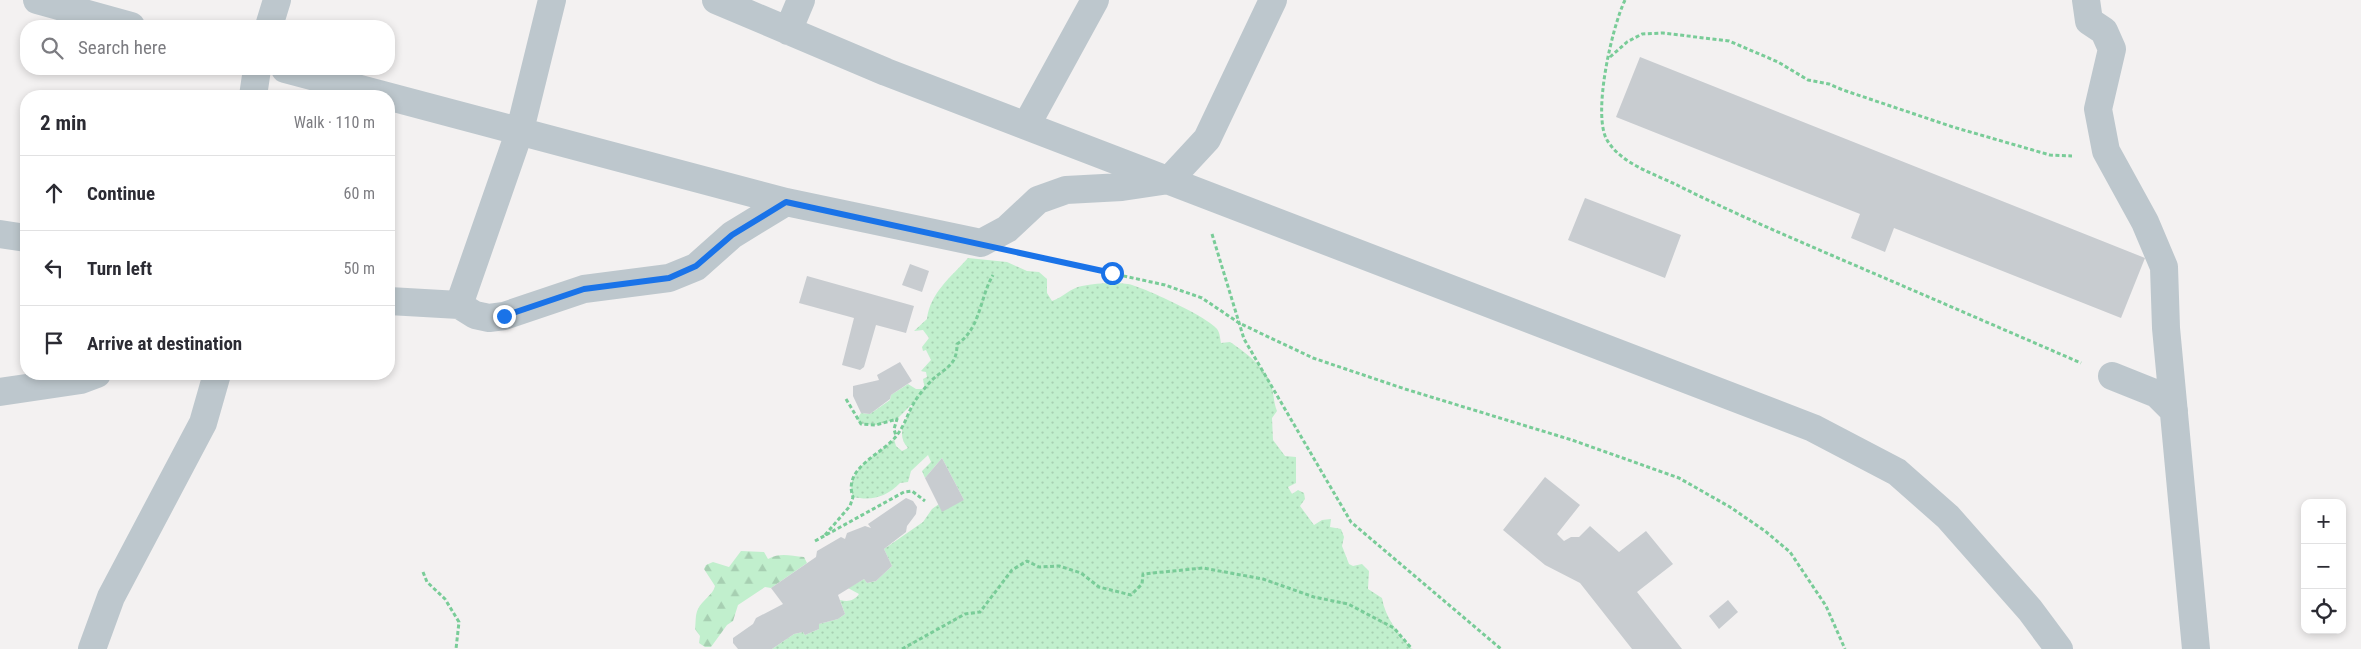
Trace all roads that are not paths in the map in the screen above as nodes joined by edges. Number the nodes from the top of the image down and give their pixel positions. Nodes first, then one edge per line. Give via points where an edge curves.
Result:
1 (37, 0) edge
2 (277, 0) edge
3 (552, 0) edge
4 (716, 0) edge
5 (802, 0) edge
6 (1095, 0) edge
7 (1273, 0) edge
8 (2086, 0) edge
9 (109, 20) edge
10 (271, 20) edge
11 (788, 30) junction
12 (256, 75) edge
13 (308, 75) edge
14 (254, 90) edge
15 (366, 90) edge
16 (395, 98) edge
17 (1026, 126) junction
18 (520, 130) junction
19 (1169, 180) junction
20 (786, 202) junction
21 (0, 234) edge
22 (20, 237) edge
23 (395, 301) edge
24 (459, 305) junction
25 (2112, 376) road end
26 (81, 380) edge
27 (215, 380) edge
28 (0, 392) edge
29 (2174, 411) junction
30 (92, 649) edge
31 (2059, 649) edge
32 (2196, 649) edge

1 - 9 street
2 - 10 street
3 - 18 street
4 - 11 street
5 - 11 street
6 - 17 street
7 - 19 street via 1207,138
8 - 29 street via 2090,20 2104,31 2112,49 2098,109 2106,151 2145,222 2164,266
11 - 17 street
12 - 14 street
13 - 15 street
16 - 18 street
17 - 19 street
18 - 20 street
18 - 24 street
19 - 20 street via 1066,190 1038,200 1007,229 982,243
19 - 31 street via 1813,428 1897,472 1948,517 2030,610
20 - 24 street via 732,235 696,266 669,278 584,289 489,318
21 - 22 street
23 - 24 street
25 - 29 street via 2157,394
26 - 28 street
27 - 30 street via 204,423 111,597
29 - 32 street

